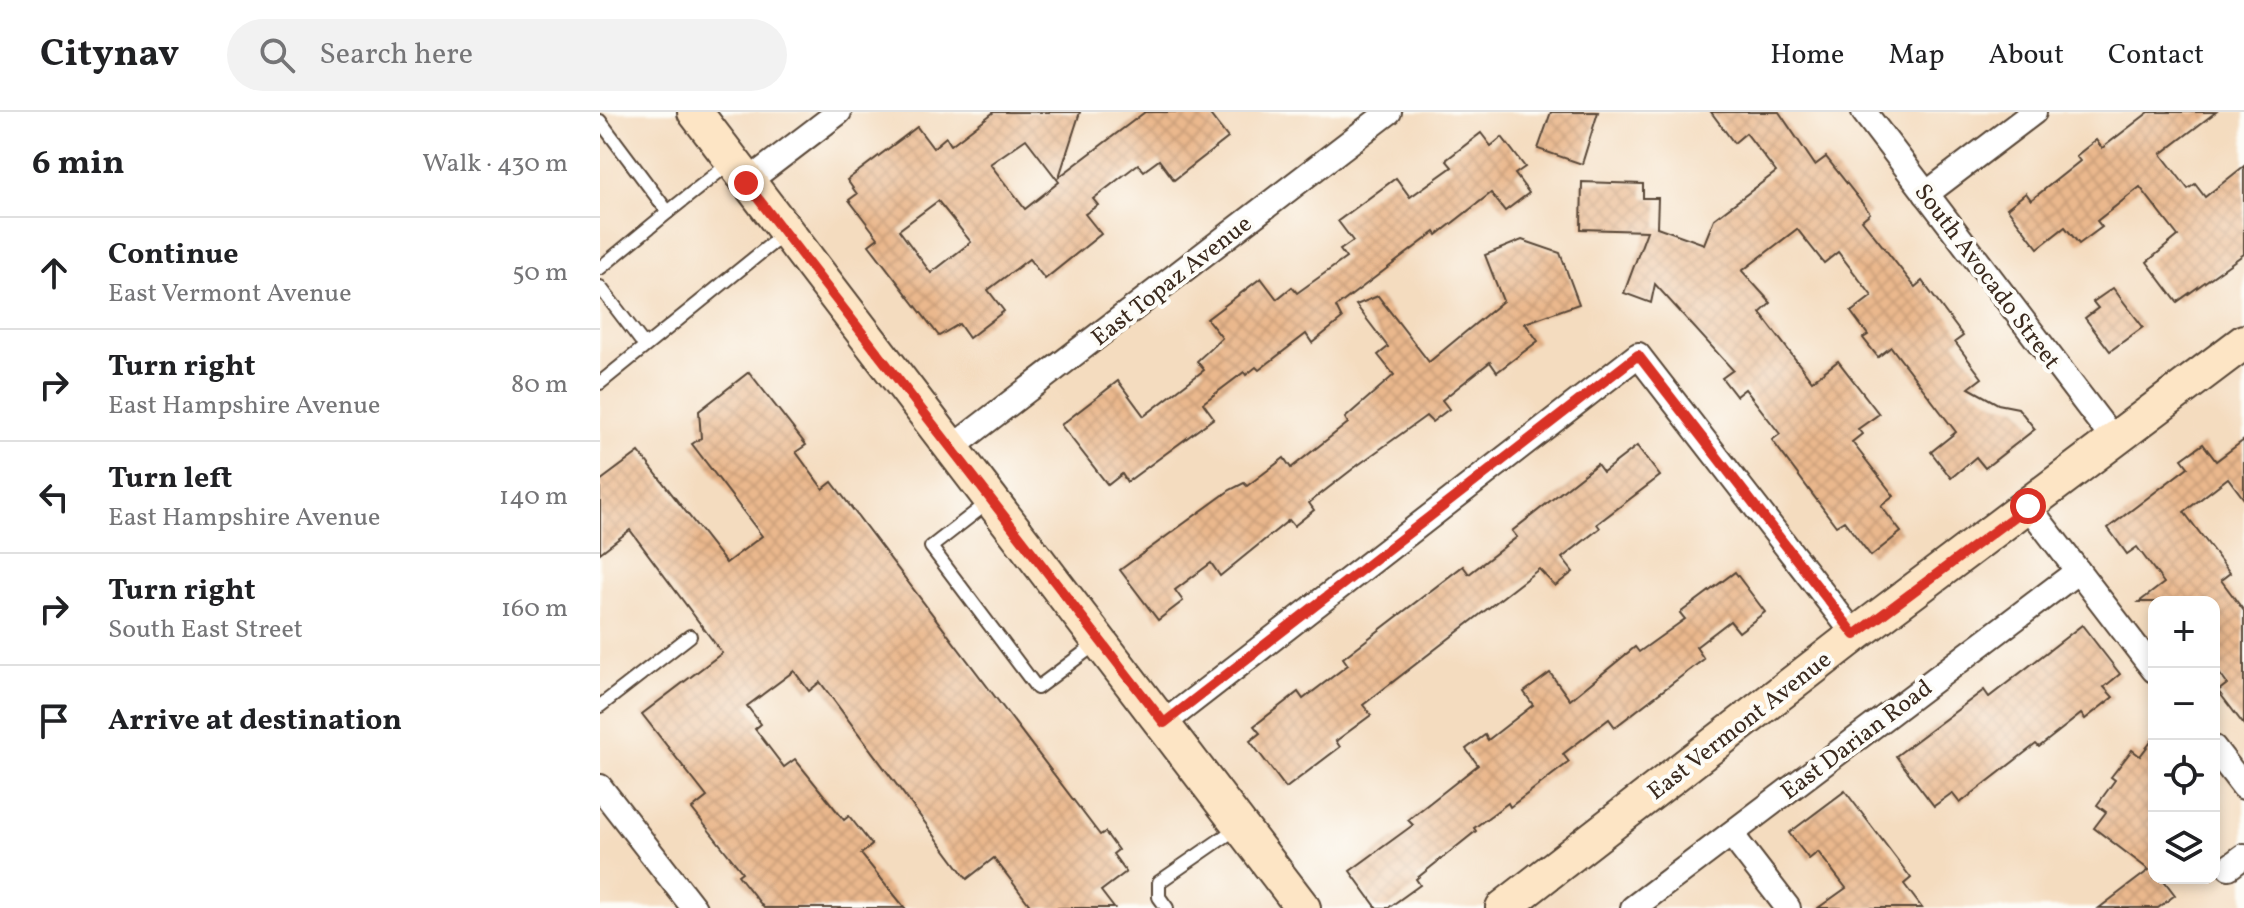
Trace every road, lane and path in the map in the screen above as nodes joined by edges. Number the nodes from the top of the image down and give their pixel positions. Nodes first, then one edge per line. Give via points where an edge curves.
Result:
1 (695, 112) edge
2 (839, 112) edge
3 (1389, 112) edge
4 (1864, 112) edge
5 (2034, 112) edge
6 (600, 121) edge
7 (739, 173) junction
8 (1926, 194) junction
9 (668, 212) junction
10 (785, 233) junction
11 (600, 268) edge
12 (600, 287) edge
13 (2244, 342) edge
14 (645, 346) junction
15 (600, 383) edge
16 (2113, 439) junction
17 (953, 447) junction
18 (992, 499) junction
19 (2028, 506) junction
20 (2078, 571) junction
21 (1855, 635) junction
22 (690, 636) dead end
23 (1101, 640) junction
24 (2152, 668) edge
25 (600, 706) edge
26 (1164, 723) junction
27 (2220, 756) edge
28 (600, 787) edge
29 (2244, 787) edge
30 (1240, 826) junction
31 (1731, 834) junction
32 (694, 908) edge
33 (1167, 908) edge
34 (1303, 908) edge
35 (1503, 908) edge
36 (1633, 908) edge
37 (1788, 908) edge

1 - 7 street
2 - 7 street
3 - 17 street, East Topaz Avenue
4 - 8 street, South Avocado Street
5 - 8 street
6 - 9 lane
7 - 9 lane
7 - 10 street
8 - 16 street, South Avocado Street
9 - 11 lane
10 - 14 lane
10 - 17 street
12 - 14 lane
13 - 16 street, East Vermont Avenue
14 - 15 lane
16 - 19 street, East Vermont Avenue
17 - 18 street
18 - 23 street
18 - 23 lane via 931,547 1037,688
19 - 20 street
19 - 21 street, East Vermont Avenue
20 - 24 street
20 - 31 street, East Darian Road
21 - 26 street via 1638,355
21 - 35 street, East Vermont Avenue
22 - 25 lane
23 - 26 street
26 - 30 street
27 - 29 street
28 - 32 street
30 - 33 lane via 1159,882 1159,897
30 - 34 street
31 - 36 street, East Darian Road
31 - 37 street

